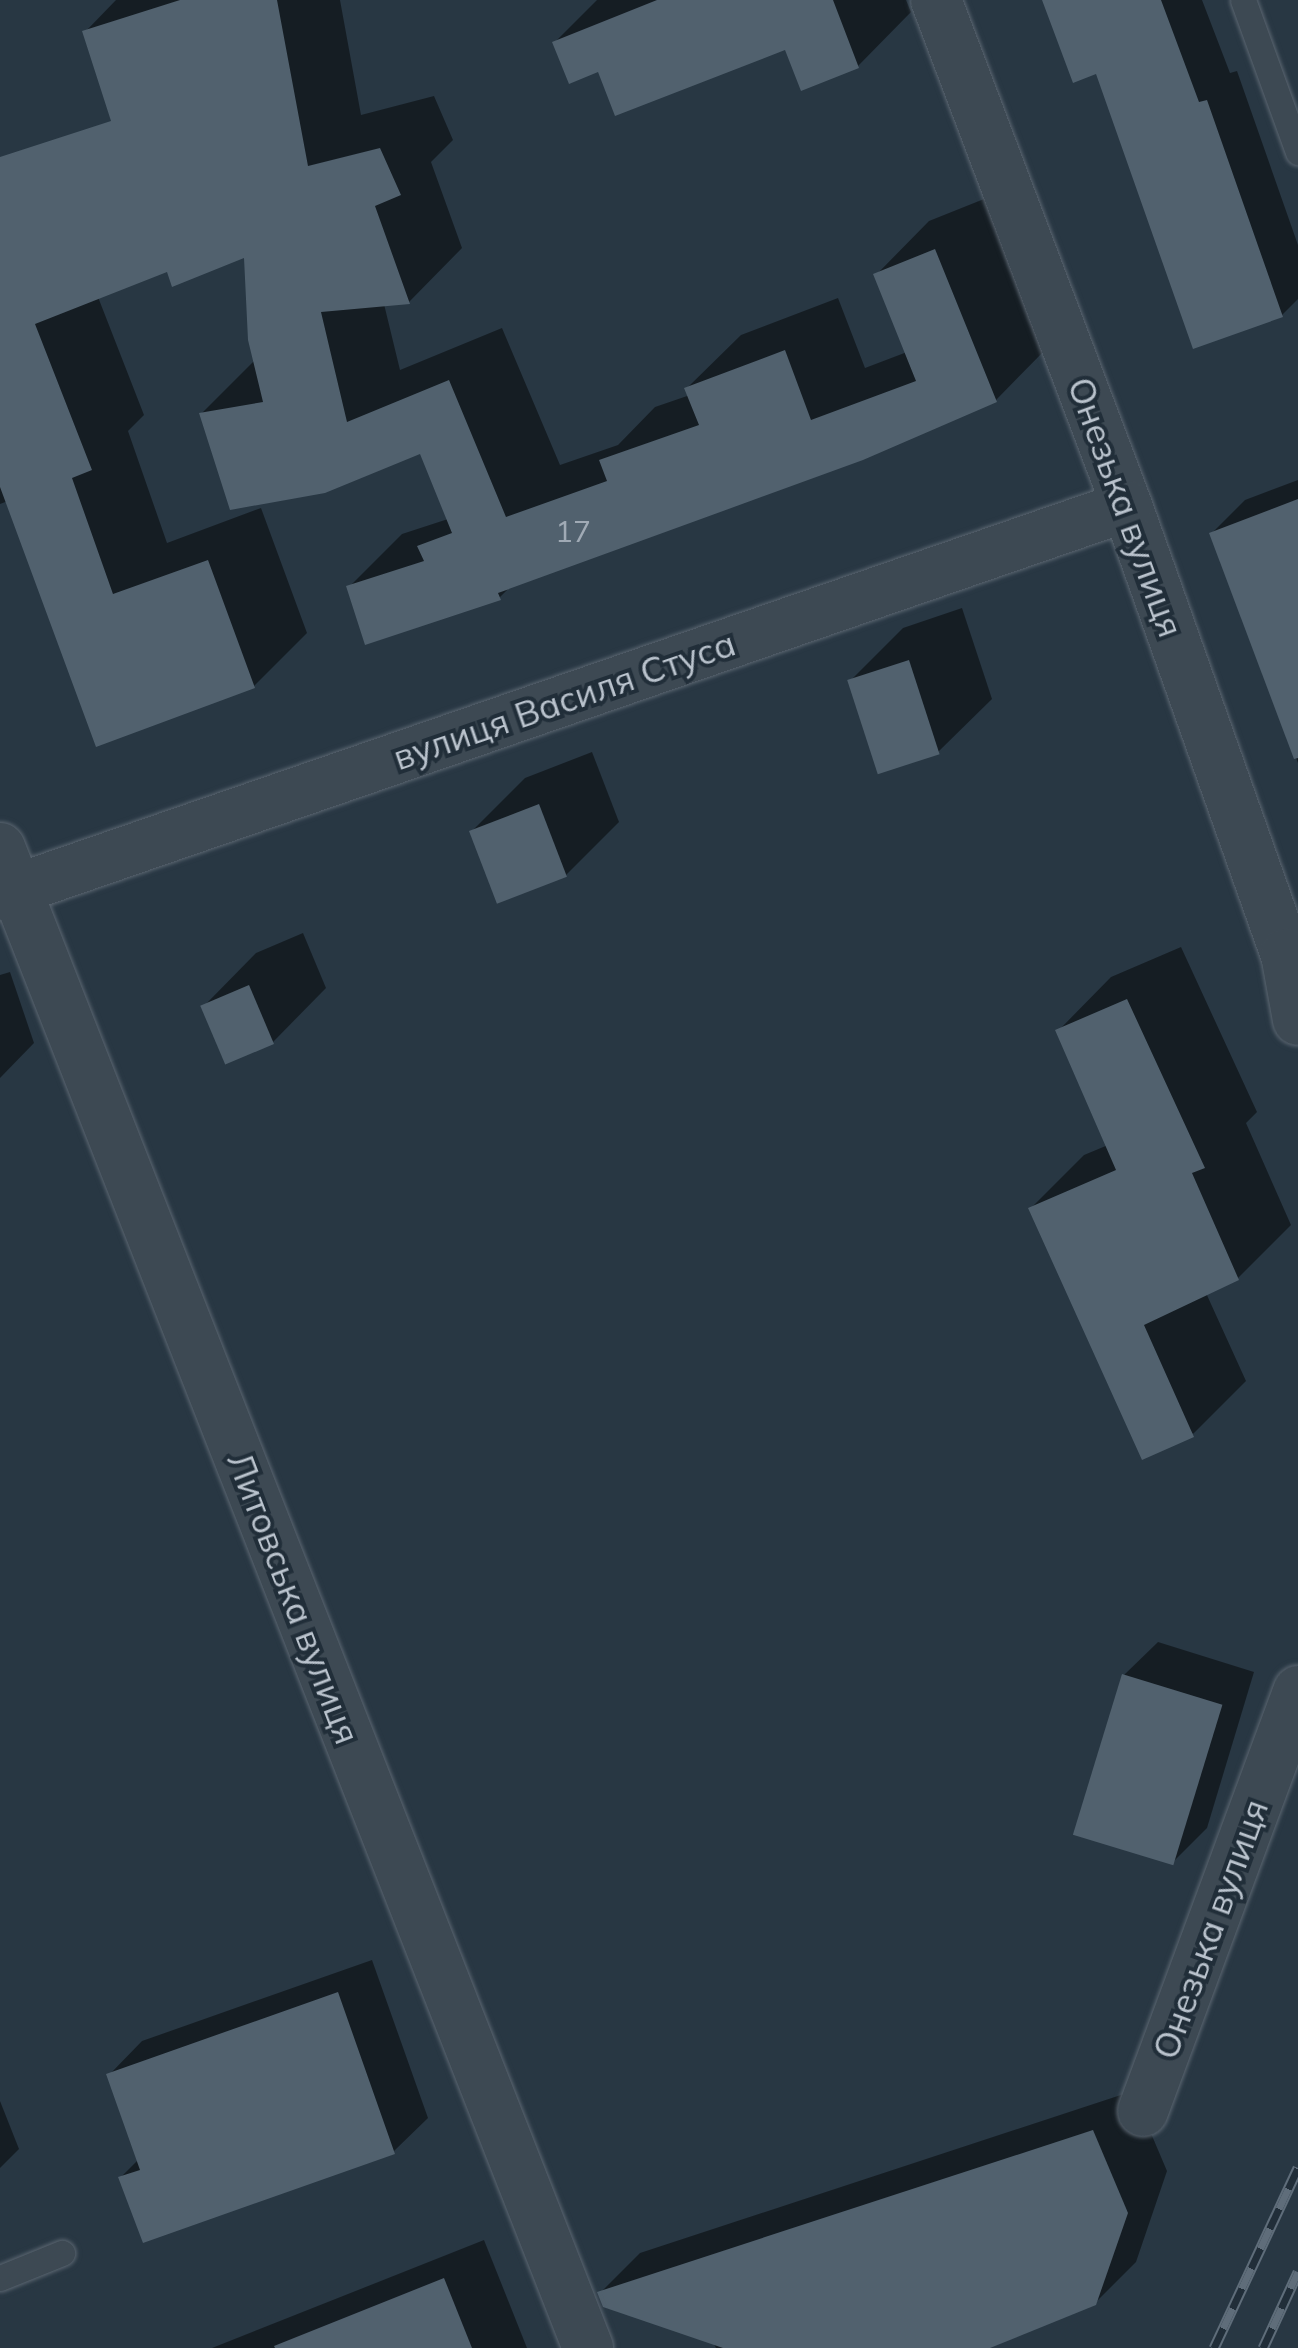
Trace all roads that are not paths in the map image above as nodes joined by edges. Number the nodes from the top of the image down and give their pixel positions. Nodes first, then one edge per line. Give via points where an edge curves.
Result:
1 (936, 0) edge
2 (1243, 0) edge
3 (1298, 152) edge
4 (1127, 506) junction
5 (5, 877) edge
6 (1298, 1020) edge
7 (1298, 1691) edge
8 (1143, 2111) dead end
9 (62, 2253) dead end
10 (0, 2278) edge
11 (588, 2348) edge

1 - 4 street, Онезька вулиця
2 - 3 lane
4 - 5 street, вулиця Василя Стуса
4 - 6 street, Онезька вулиця via 1286,954
5 - 11 street, Литовська вулиця
7 - 8 street, Онезька вулиця
9 - 10 lane

